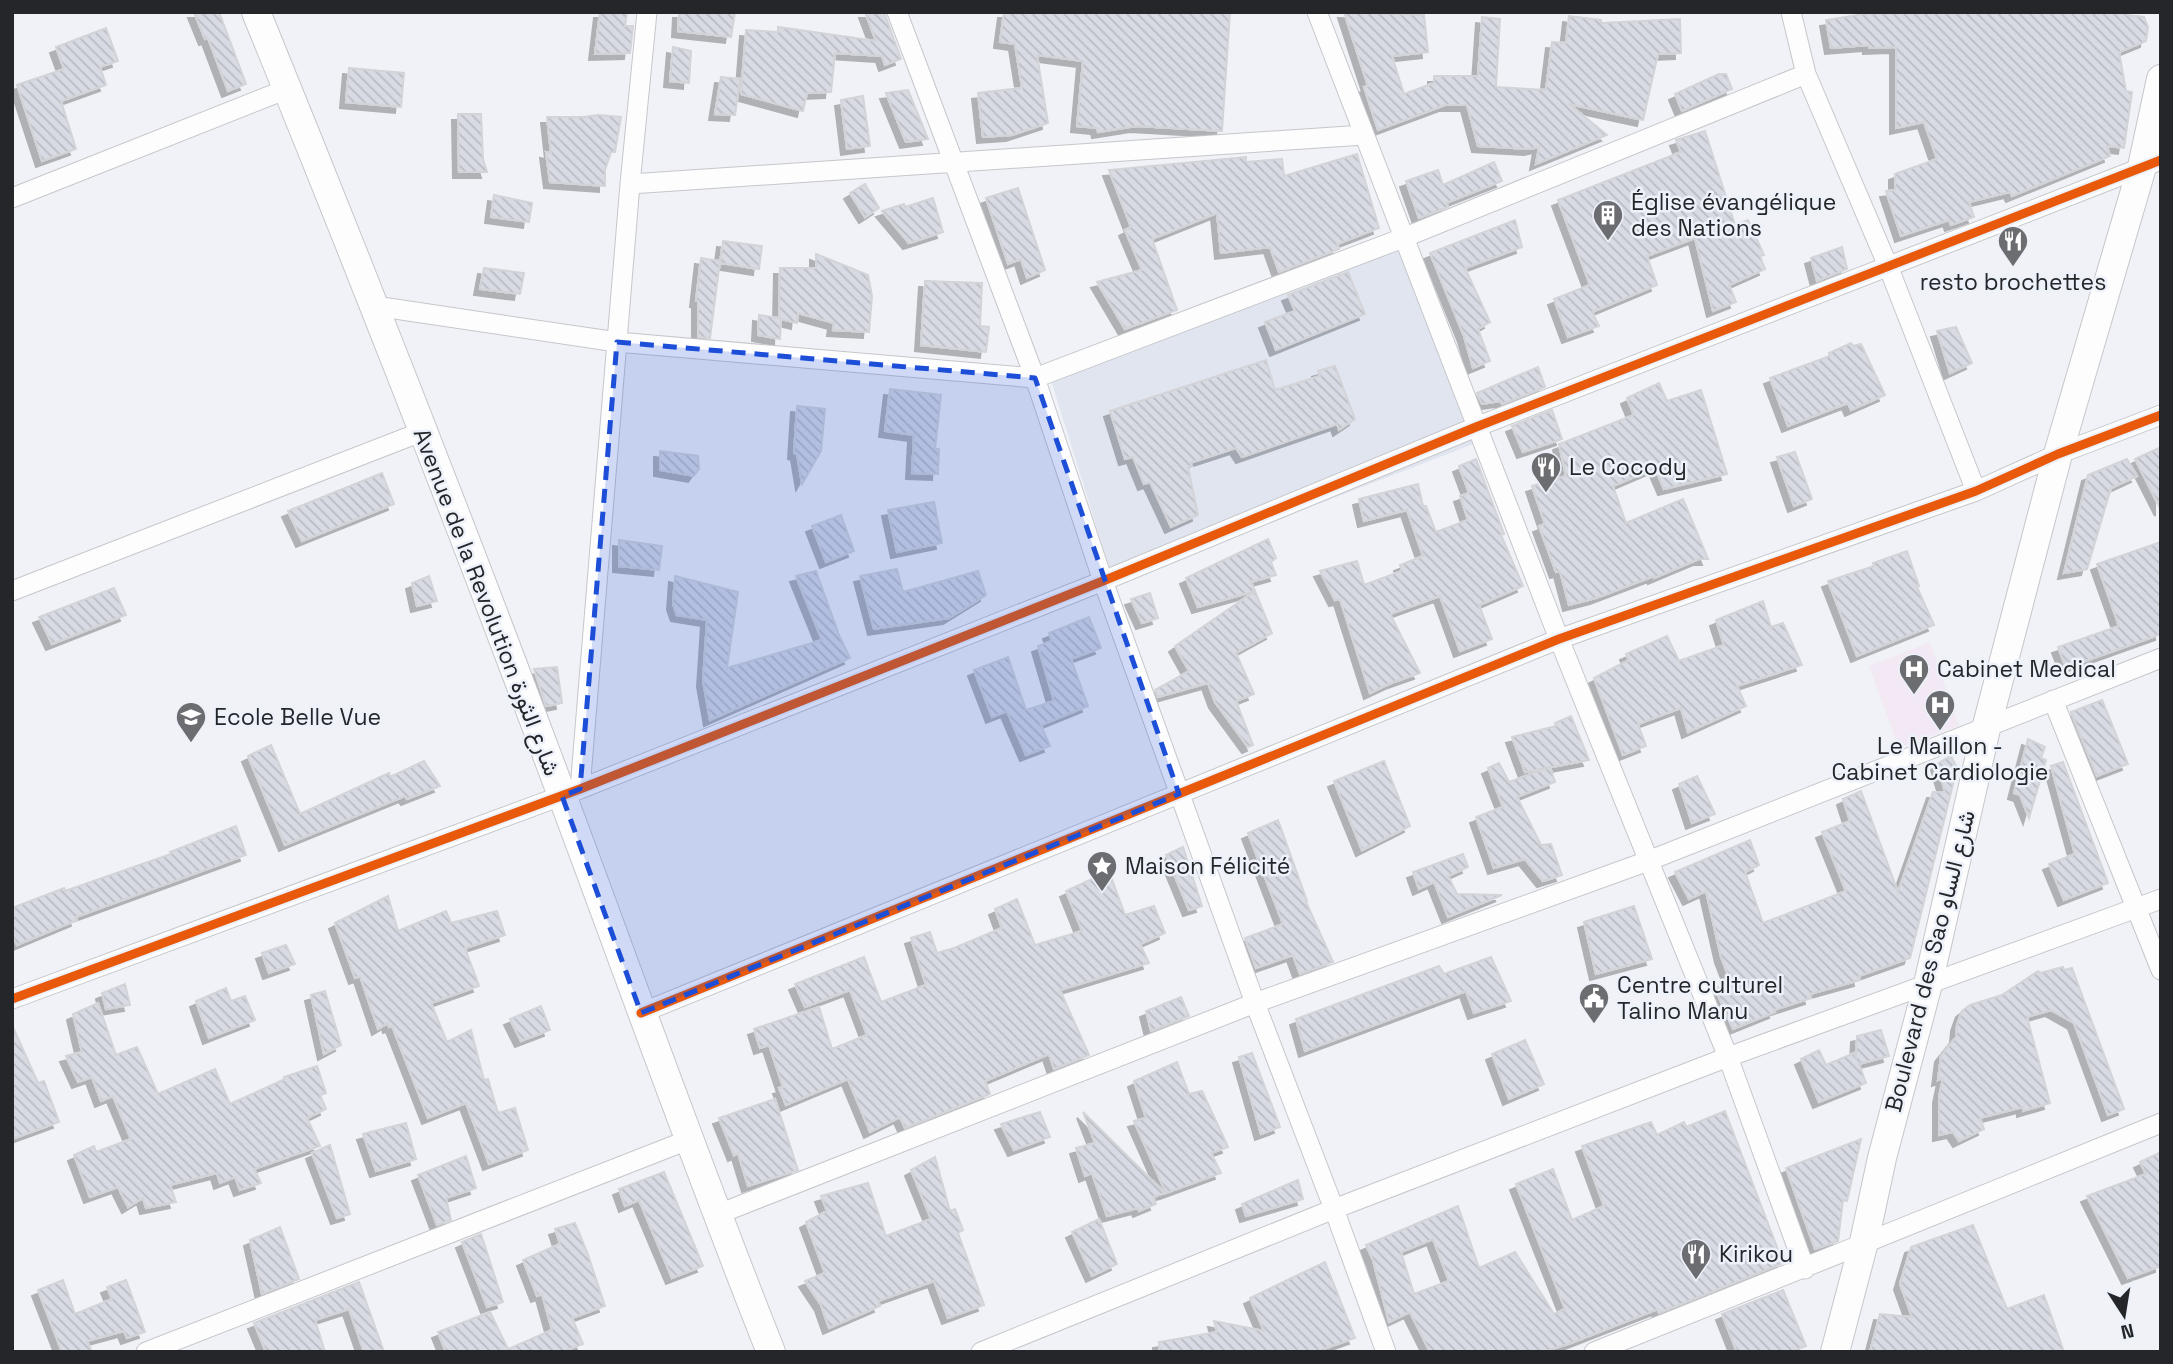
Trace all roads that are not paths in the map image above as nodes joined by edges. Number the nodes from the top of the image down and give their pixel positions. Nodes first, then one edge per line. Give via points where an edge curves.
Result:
1 (256, 12) edge
2 (647, 12) edge
3 (897, 12) edge
4 (1317, 12) edge
5 (1791, 12) edge
6 (1806, 74) junction
7 (2160, 83) edge
8 (288, 89) junction
9 (1364, 135) junction
10 (954, 164) junction
11 (2151, 164) edge
12 (630, 184) junction
13 (12, 198) edge
14 (1403, 238) junction
15 (1888, 267) junction
16 (374, 306) junction
17 (617, 342) junction
18 (1035, 378) junction
19 (2161, 415) edge
20 (1476, 427) junction
21 (421, 432) junction
22 (2058, 454) junction
23 (1976, 491) junction
24 (1103, 581) junction
25 (12, 591) edge
26 (1559, 639) junction
27 (2161, 658) edge
28 (2053, 700) junction
29 (1986, 729) junction
30 (571, 793) junction
31 (1179, 794) junction
32 (1648, 861) junction
33 (2161, 899) edge
34 (2137, 908) junction
35 (2161, 970) edge
36 (1928, 984) junction
37 (12, 999) edge
38 (1255, 1003) junction
39 (641, 1013) junction
40 (1728, 1057) junction
41 (2161, 1124) edge
42 (688, 1140) junction
43 (1335, 1209) junction
44 (716, 1214) junction
45 (1864, 1241) junction
46 (1805, 1269) junction
47 (146, 1352) edge
48 (771, 1352) edge
49 (981, 1352) edge
50 (1386, 1352) edge
51 (1594, 1352) edge
52 (1835, 1352) edge

1 - 8 street, Avenue de la Revolution شارع الثورة
2 - 12 street
3 - 10 street
4 - 9 street
5 - 6 street
6 - 14 street
6 - 15 street
7 - 11 street, Boulevard des Sao شارع الساو
8 - 13 street
8 - 16 street, Avenue de la Revolution شارع الثورة
9 - 10 street
9 - 14 street
10 - 12 street
10 - 18 street
11 - 15 street
11 - 22 street, Boulevard des Sao شارع الساو
12 - 17 street
14 - 18 street
14 - 20 street
15 - 20 street
15 - 23 street
16 - 17 street
16 - 21 street, Avenue de la Revolution شارع الثورة
17 - 18 street
17 - 30 street
18 - 24 street
19 - 22 street
20 - 24 street
20 - 26 street
21 - 25 street
21 - 30 street, Avenue de la Revolution شارع الثورة
22 - 23 street
22 - 29 street, Boulevard des Sao شارع الساو
23 - 26 street
24 - 30 street
24 - 31 street
26 - 31 street
26 - 32 street
27 - 28 street
28 - 29 street
28 - 34 street
29 - 32 street
29 - 36 street, Boulevard des Sao شارع الساو
30 - 37 street
30 - 39 street, Avenue de la Revolution شارع الثورة
31 - 38 street
31 - 39 street
32 - 38 street
32 - 40 street
33 - 34 street
34 - 35 street
34 - 36 street
36 - 40 street
36 - 45 street, Boulevard des Sao شارع الساو
38 - 43 street
38 - 44 street
39 - 42 street, Avenue de la Revolution شارع الثورة
40 - 43 street
40 - 46 street
41 - 45 street
42 - 44 street, Avenue de la Revolution شارع الثورة
42 - 47 street
43 - 49 street
43 - 50 street
44 - 48 street, Avenue de la Revolution شارع الثورة
45 - 46 street
45 - 52 street, Boulevard des Sao شارع الساو
46 - 51 street

